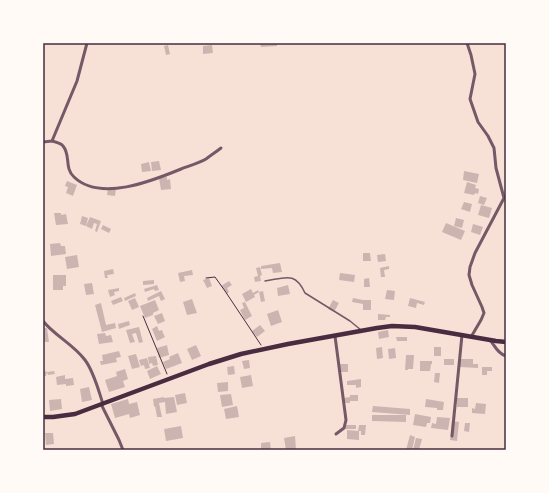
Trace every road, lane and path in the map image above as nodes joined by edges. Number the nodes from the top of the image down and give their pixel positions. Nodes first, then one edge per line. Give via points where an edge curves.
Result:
1 (87, 43) edge
2 (467, 43) edge
3 (52, 141) junction
4 (43, 142) edge
5 (221, 148) dead end
6 (206, 278) dead end
7 (265, 281) dead end
8 (143, 316) dead end
9 (43, 321) edge
10 (362, 331) junction
11 (462, 335) junction
12 (335, 336) junction
13 (472, 337) junction
14 (490, 340) junction
15 (506, 342) edge
16 (264, 349) junction
17 (506, 356) edge
18 (169, 379) junction
19 (102, 404) junction
20 (43, 417) edge
21 (336, 434) dead end
22 (452, 436) dead end
23 (123, 450) edge

1 - 3 street via 77,81
2 - 13 street via 475,74 470,99 478,122 494,148 504,198 470,267 472,285 484,313
3 - 4 street
3 - 5 street via 63,145 73,176 84,185 97,188 139,184 205,160
6 - 16 path via 215,277
7 - 10 lane via 290,277 296,280 305,293 350,320
8 - 18 path
9 - 19 street via 85,360
10 - 11 main road via 392,326
10 - 12 main road
11 - 13 main road
11 - 22 street
12 - 16 main road
12 - 21 street via 346,420 344,428
13 - 14 main road
14 - 15 main road
14 - 17 street via 498,351
16 - 18 main road via 209,364
18 - 19 main road
19 - 20 main road via 75,414
19 - 23 street

